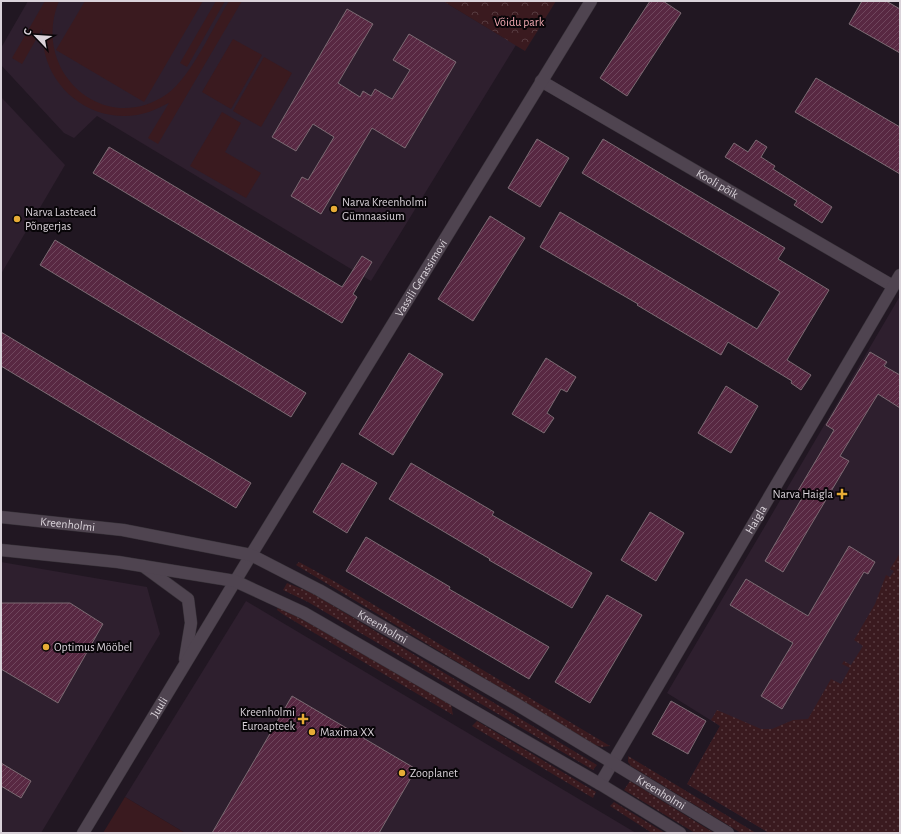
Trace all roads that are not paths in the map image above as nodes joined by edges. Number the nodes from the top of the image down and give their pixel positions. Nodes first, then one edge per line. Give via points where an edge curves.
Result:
1 (591, 1) edge
2 (541, 81) junction
3 (900, 275) edge
4 (893, 286) junction
5 (1, 517) edge
6 (1, 550) edge
7 (251, 555) junction
8 (143, 566) junction
9 (235, 581) junction
10 (184, 666) junction
11 (612, 764) junction
12 (600, 784) junction
13 (83, 833) edge
14 (680, 833) edge
15 (728, 833) edge

1 - 2 street, Vassili Gerassimovi
2 - 4 street, Kooli põik
2 - 7 street, Vassili Gerassimovi
3 - 4 street, Haigla
4 - 11 street, Haigla
5 - 7 street, Kreenholmi via 123,530
6 - 8 street, Kreenholmi
7 - 9 street, Vassili Gerassimovi
7 - 11 street, Kreenholmi via 326,594 516,704
8 - 9 street, Kreenholmi
8 - 10 street via 188,599 191,623
9 - 10 street, Juuli
9 - 12 street, Kreenholmi via 304,613
10 - 13 street, Juuli
11 - 12 street, Haigla
11 - 15 street, Kreenholmi
12 - 14 street, Kreenholmi

